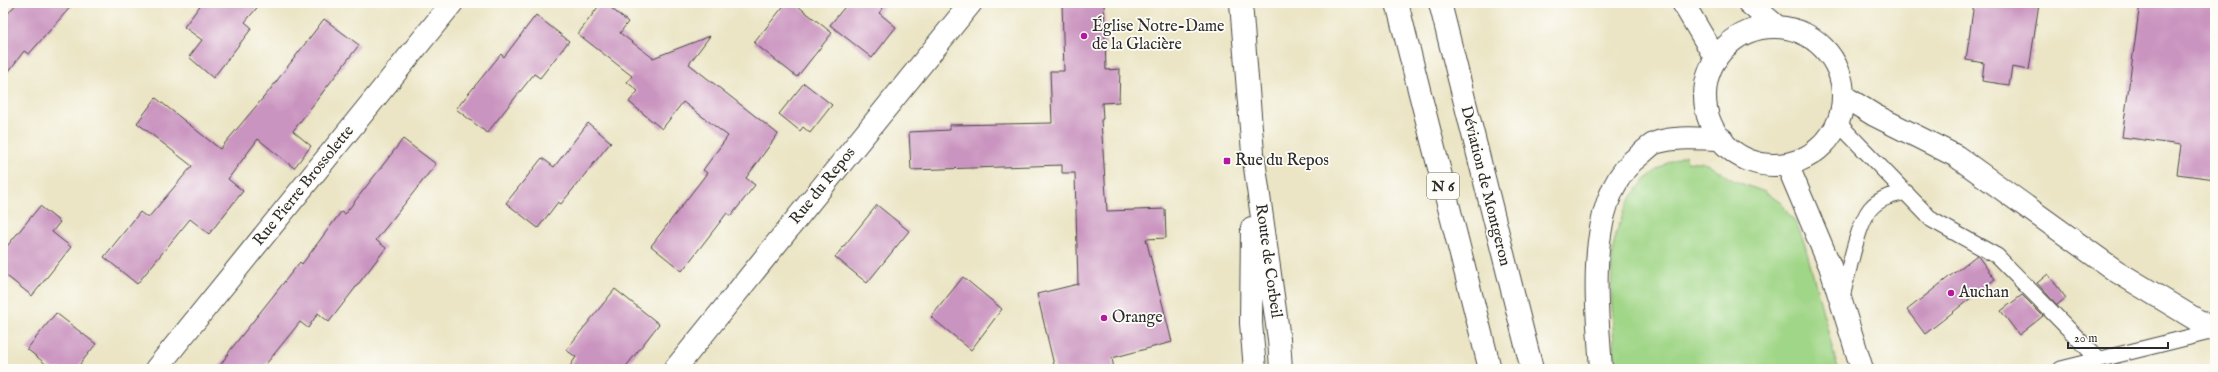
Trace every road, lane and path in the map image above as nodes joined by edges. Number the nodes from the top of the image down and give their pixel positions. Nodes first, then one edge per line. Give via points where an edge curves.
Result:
1 (452, 3) edge
2 (971, 3) edge
3 (1241, 3) edge
4 (1397, 3) edge
5 (1440, 3) edge
6 (1683, 3) edge
7 (1749, 3) edge
8 (1775, 25) junction
9 (1716, 59) junction
10 (1844, 97) junction
11 (1839, 124) junction
12 (1722, 139) junction
13 (1253, 153) junction
14 (1787, 164) junction
15 (1906, 192) junction
16 (1841, 301) junction
17 (2214, 331) edge
18 (2099, 360) junction
19 (156, 369) edge
20 (675, 369) edge
21 (1255, 369) edge
22 (1281, 369) edge
23 (1490, 369) edge
24 (1532, 369) edge
25 (1601, 369) edge
26 (1862, 369) edge
27 (2062, 369) edge

1 - 19 street, Rue Pierre Brossolette
2 - 20 street, Rue du Repos
3 - 13 street, Route de Corbeil
4 - 23 street, N 6
5 - 24 street, Déviation de Montgeron / N 6
6 - 9 street
7 - 8 street
8 - 9 street via 1752,29 1731,42
8 - 10 street via 1807,36 1820,48 1833,62 1839,74
9 - 12 street via 1708,78 1706,93 1713,126
10 - 11 street
10 - 17 street via 1956,156 2116,271
11 - 14 street via 1823,145 1806,157
11 - 15 lane
12 - 14 street via 1735,152 1753,163 1771,166
12 - 25 street via 1657,142 1632,160 1616,181 1602,215 1598,255
13 - 21 street, Route de Corbeil via 1251,323
13 - 22 street, Route de Corbeil
14 - 16 street via 1830,266
15 - 16 lane via 1886,196 1870,209 1854,248
15 - 18 lane via 1932,220 1997,256
16 - 26 street
17 - 18 lane
18 - 27 lane

